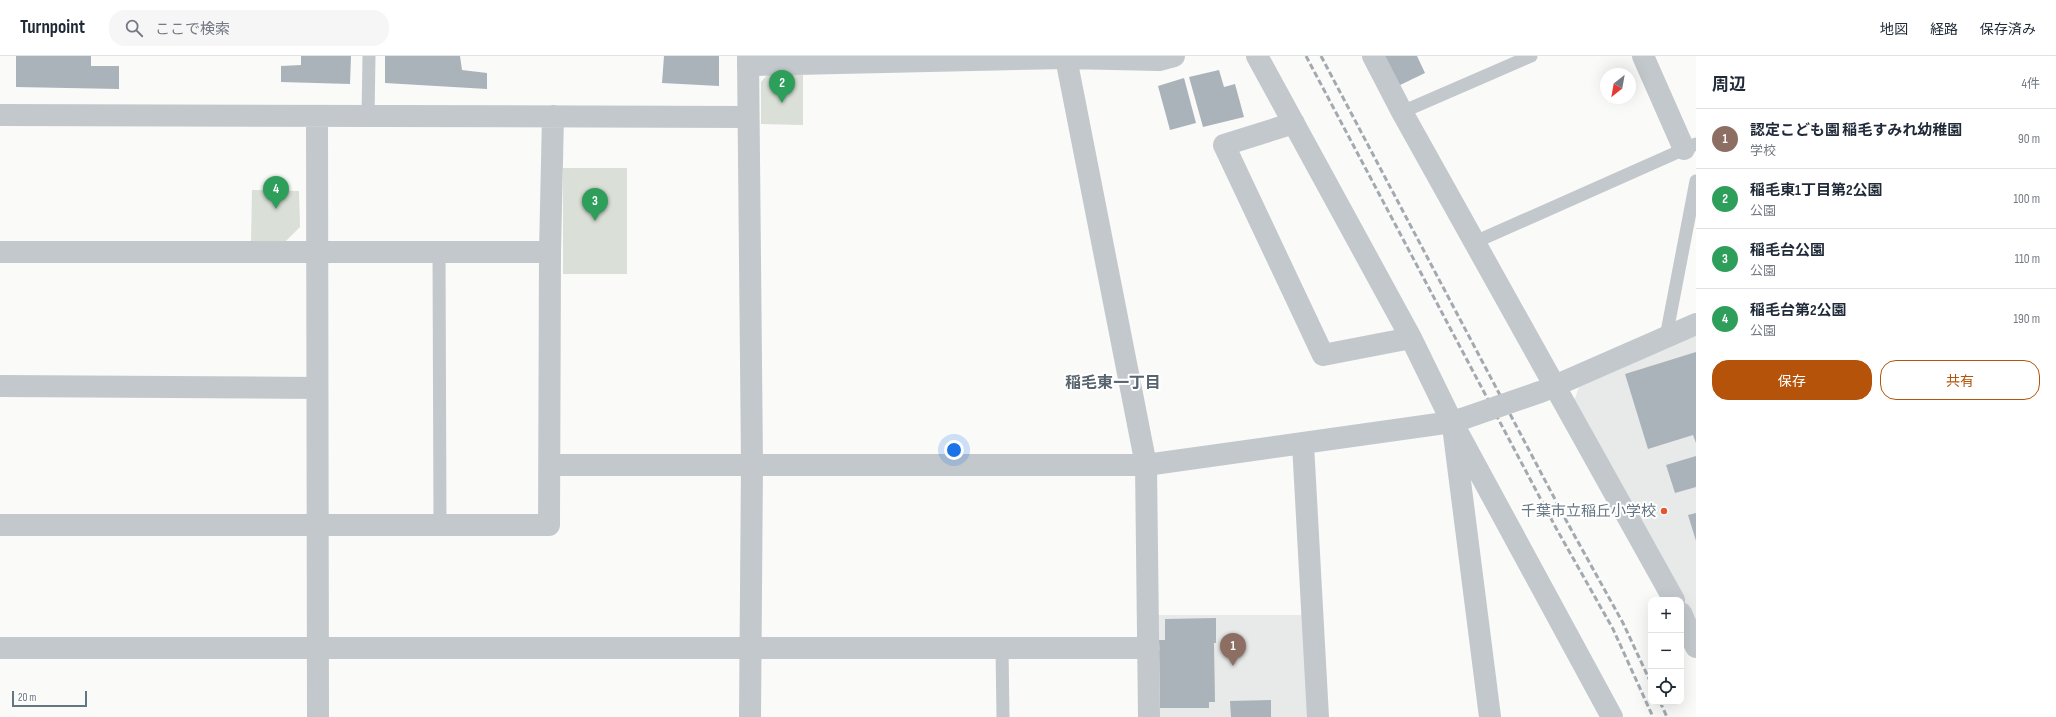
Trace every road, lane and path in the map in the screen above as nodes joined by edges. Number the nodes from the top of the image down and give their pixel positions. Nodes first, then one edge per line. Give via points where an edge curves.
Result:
1 (369, 56) edge
2 (1174, 56) edge
3 (1257, 56) edge
4 (1373, 56) edge
5 (1531, 56) edge
6 (1643, 56) edge
7 (1066, 58) junction
8 (748, 60) edge
9 (1402, 112) junction
10 (0, 115) edge
11 (317, 116) junction
12 (368, 116) junction
13 (553, 116) junction
14 (748, 117) junction
15 (1294, 123) junction
16 (1690, 147) edge
17 (1696, 181) edge
18 (1475, 242) junction
19 (0, 252) edge
20 (440, 252) junction
21 (550, 252) junction
22 (318, 253) junction
23 (1696, 324) edge
24 (1666, 337) junction
25 (1411, 338) junction
26 (0, 386) edge
27 (316, 388) junction
28 (1548, 390) junction
29 (1457, 420) junction
30 (1303, 444) junction
31 (550, 464) junction
32 (752, 464) junction
33 (1146, 465) junction
34 (0, 525) edge
35 (318, 525) junction
36 (440, 526) junction
37 (1672, 597) edge
38 (1684, 620) edge
39 (319, 647) junction
40 (1696, 647) edge
41 (0, 648) edge
42 (751, 648) junction
43 (1002, 648) junction
44 (1149, 648) junction
45 (318, 717) edge
46 (750, 717) edge
47 (1003, 717) edge
48 (1149, 717) edge
49 (1318, 717) edge
50 (1490, 717) edge
51 (1612, 717) edge

1 - 12 lane
2 - 7 street via 1159,60
3 - 15 street
4 - 9 street
5 - 9 lane
6 - 16 street
7 - 8 street
7 - 33 street
8 - 14 street
9 - 18 street
10 - 11 street
11 - 12 street
11 - 22 street
12 - 13 street
13 - 14 street
13 - 21 street
14 - 32 street
15 - 25 street
15 - 25 street via 1224,145 1323,355
16 - 18 lane
17 - 24 lane
18 - 28 street
19 - 22 street
20 - 21 street
20 - 22 street
20 - 36 lane
21 - 31 street
22 - 27 street
23 - 24 street
24 - 28 street
25 - 29 street
26 - 27 street
27 - 35 street
28 - 29 street, bridge
28 - 37 street
29 - 30 street
29 - 50 street
29 - 51 street
30 - 33 street
30 - 49 street
31 - 32 street
31 - 36 street via 549,525
32 - 33 street
32 - 42 street
33 - 44 street
34 - 35 street
35 - 36 street
35 - 39 street
38 - 40 street
39 - 41 street
39 - 42 street
39 - 45 street
42 - 43 street
42 - 46 street
43 - 44 street
43 - 47 lane
44 - 48 street

